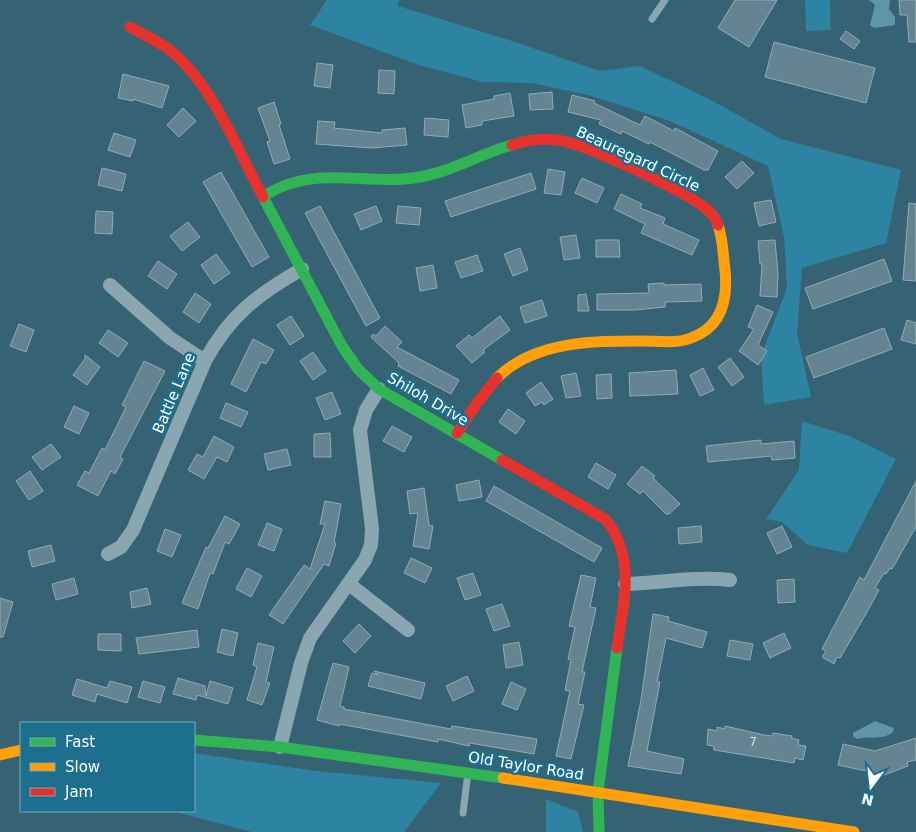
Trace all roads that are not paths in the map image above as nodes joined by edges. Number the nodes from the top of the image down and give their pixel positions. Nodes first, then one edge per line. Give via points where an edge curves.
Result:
1 (665, 0) edge
2 (652, 19) dead end
3 (130, 27) dead end
4 (264, 196) junction
5 (302, 269) junction
6 (110, 285) dead end
7 (205, 361) junction
8 (379, 389) junction
9 (457, 434) junction
10 (108, 554) dead end
11 (730, 580) dead end
12 (349, 584) junction
13 (625, 584) junction
14 (408, 630) dead end
15 (195, 740) edge
16 (280, 747) junction
17 (20, 750) edge
18 (0, 755) edge
19 (468, 773) junction
20 (598, 792) junction
21 (463, 813) dead end
22 (803, 828) edge
23 (600, 832) edge
24 (854, 832) edge

1 - 2 lane
3 - 4 street, Shiloh Drive via 168,49 208,94
4 - 5 street, Shiloh Drive
4 - 9 street, Beauregard Circle via 294,181 312,178 408,179 522,142 560,140 691,198 710,211 719,226 726,297 718,319 709,330 696,338 681,341 566,345 533,354 502,374 476,402
5 - 7 street, Battle Lane via 254,299 216,340
5 - 8 street, Shiloh Drive via 342,346 358,369
6 - 7 street via 170,338
7 - 10 street, Battle Lane via 133,530 121,547
8 - 9 street, Shiloh Drive
8 - 12 street via 366,410 360,430 372,529 371,545
9 - 13 street, Shiloh Drive via 605,519 621,540 626,555
11 - 13 street via 708,577
12 - 14 street
12 - 16 street via 308,643
13 - 20 street, Shiloh Drive
15 - 16 street, Old Taylor Road
16 - 19 street, Old Taylor Road
17 - 18 street
19 - 20 street, Old Taylor Road
19 - 21 lane
20 - 22 street, Old Taylor Road
20 - 23 street, Shiloh Drive
22 - 24 street, Old Taylor Road

